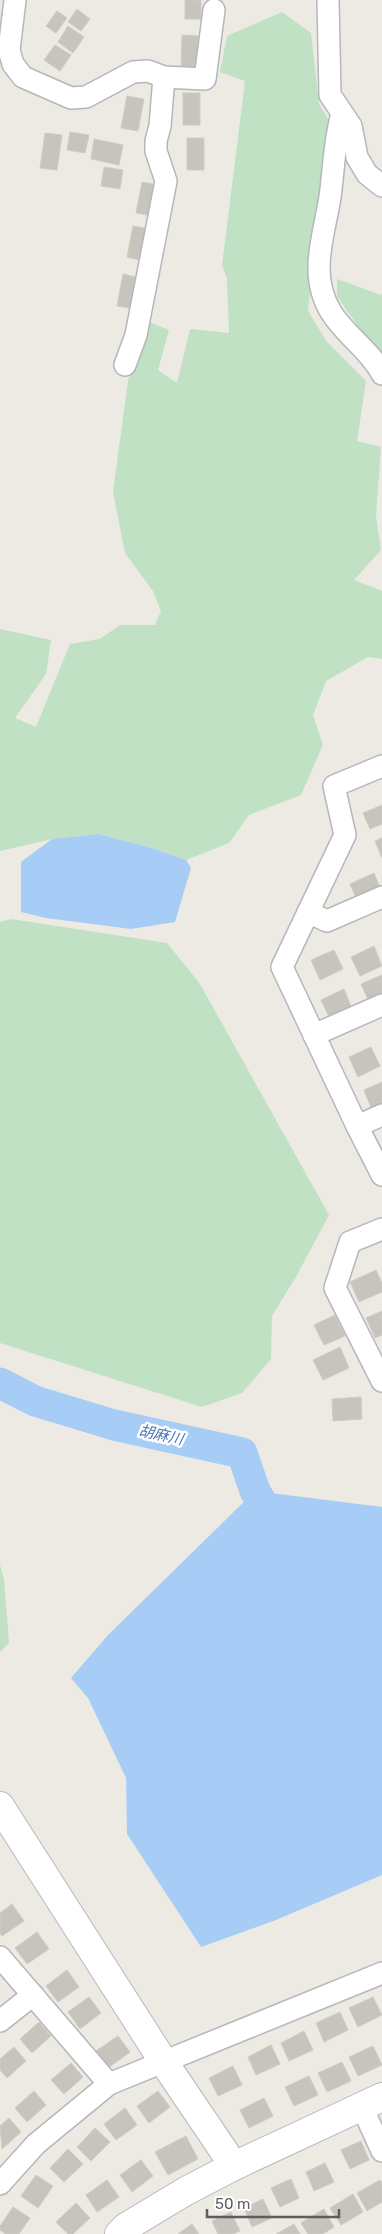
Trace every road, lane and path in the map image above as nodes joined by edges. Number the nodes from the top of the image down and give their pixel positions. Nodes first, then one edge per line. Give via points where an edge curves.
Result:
1 (15, 0) edge
2 (328, 0) edge
3 (214, 10) dead end
4 (164, 77) junction
5 (342, 114) junction
6 (382, 186) edge
7 (125, 364) dead end
8 (382, 373) edge
9 (382, 766) edge
10 (382, 898) edge
11 (308, 912) junction
12 (382, 1005) edge
13 (314, 1035) junction
14 (382, 1114) edge
15 (357, 1126) junction
16 (382, 1175) edge
17 (382, 1229) edge
18 (382, 1381) edge
19 (0, 1806) edge
20 (0, 1956) edge
21 (382, 1973) edge
22 (33, 1996) junction
23 (0, 2021) edge
24 (163, 2061) junction
25 (109, 2084) junction
26 (372, 2102) edge
27 (382, 2151) edge
28 (234, 2166) junction
29 (0, 2184) edge
30 (119, 2234) edge

1 - 4 street via 9,50 13,64 23,77 71,98 86,98 133,72 148,70
2 - 5 street via 330,95
3 - 4 street via 205,79
4 - 7 street via 156,152 166,181 136,335
5 - 6 street via 351,126 357,157 367,174
5 - 8 street via 330,198 320,240 318,270 322,294 331,313
9 - 11 street via 334,786 345,835
10 - 11 street via 327,922
11 - 13 street via 282,967
12 - 13 street
13 - 15 street
14 - 15 street
15 - 16 street
17 - 18 street via 350,1242 335,1288
19 - 24 street
20 - 22 street
21 - 24 street
22 - 23 street
22 - 25 street
24 - 25 street
24 - 28 street
25 - 29 street via 36,2144
26 - 27 street
26 - 28 street
28 - 30 street via 177,2196

